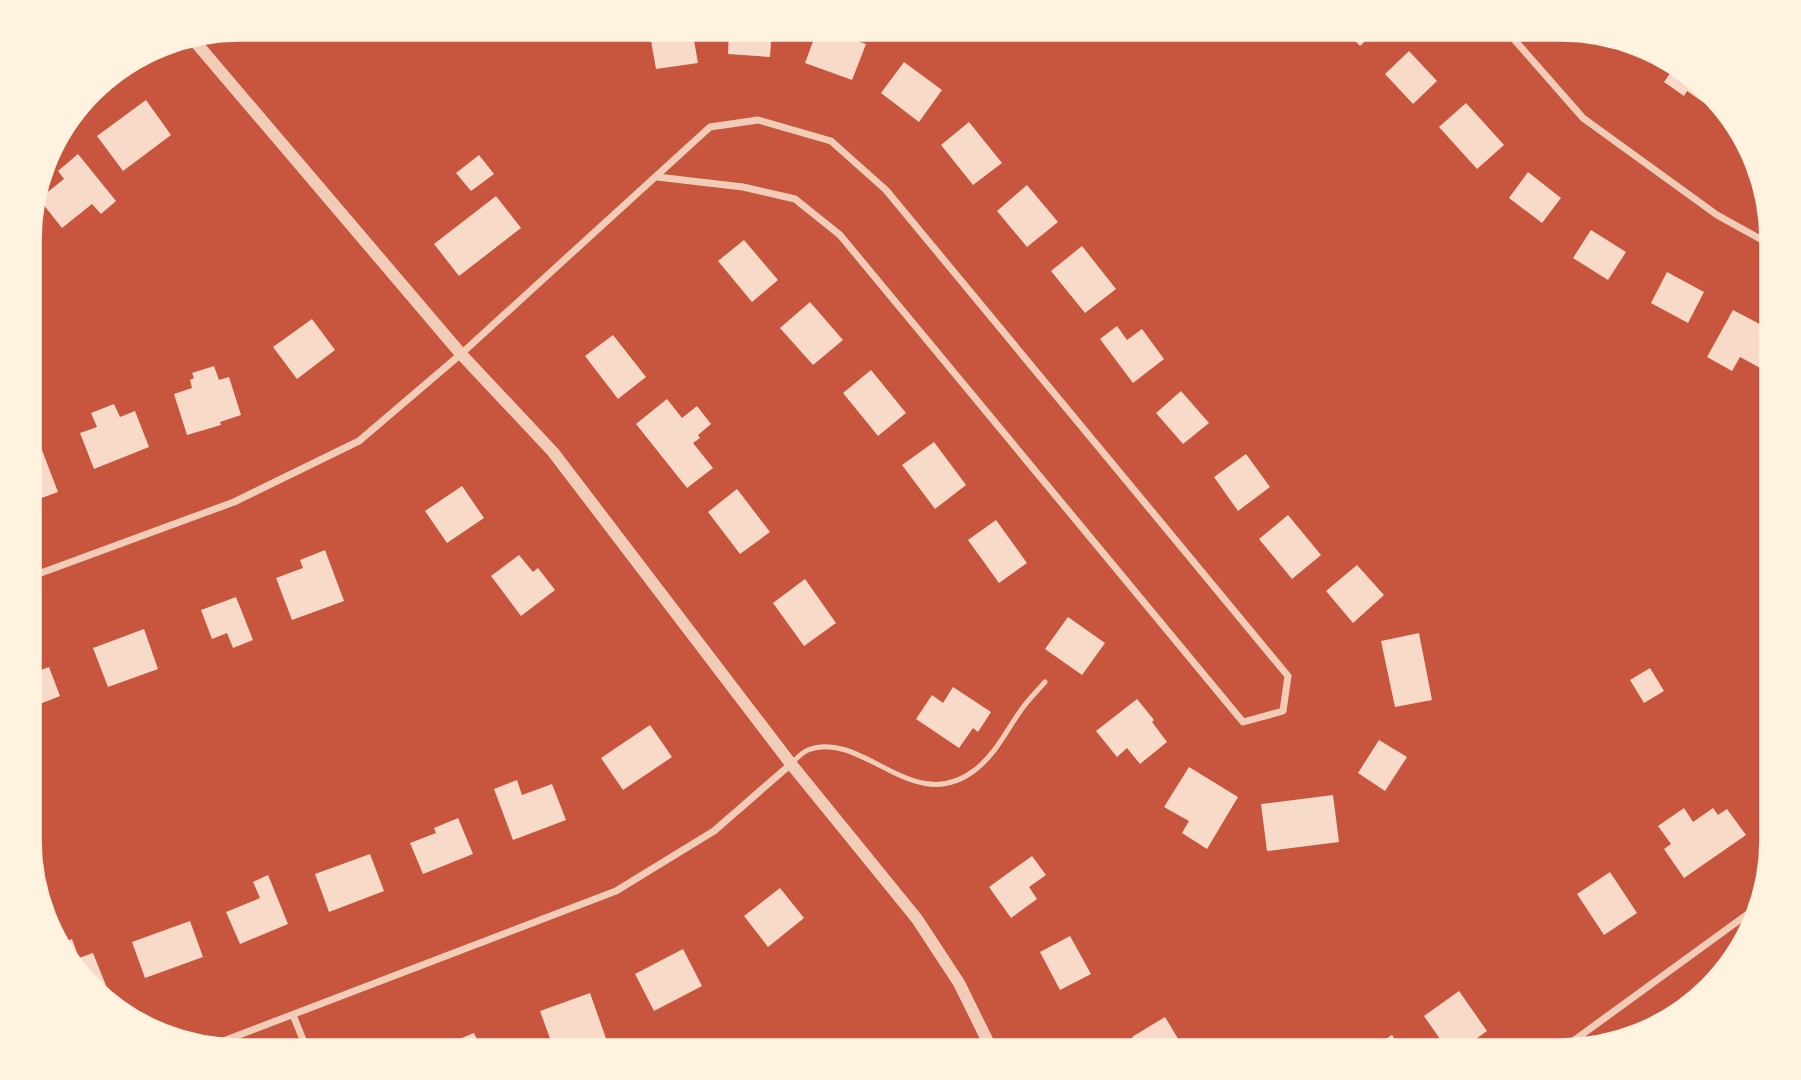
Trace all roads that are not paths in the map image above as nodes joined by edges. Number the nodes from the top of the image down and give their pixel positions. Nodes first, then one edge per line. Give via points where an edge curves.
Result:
1 (1515, 40) edge
2 (198, 45) edge
3 (657, 177) junction
4 (1760, 239) edge
5 (461, 354) junction
6 (40, 573) edge
7 (1045, 681) dead end
8 (791, 764) junction
9 (1745, 916) edge
10 (293, 1014) junction
11 (228, 1039) edge
12 (987, 1039) edge
13 (1576, 1039) edge
14 (303, 1040) edge

1 - 4 street via 1583,118 1717,215
2 - 5 street
3 - 3 street via 743,187 795,199 840,235 1243,722 1283,711 1288,676 886,190 831,141 758,120 710,127
3 - 5 street
5 - 6 street via 359,441 234,502
5 - 8 street via 553,452
7 - 8 lane via 975,771 948,784 925,785 837,748 805,751
8 - 10 street via 714,831 616,891
8 - 12 street via 917,919 959,983
9 - 13 street
10 - 11 street
10 - 14 street

